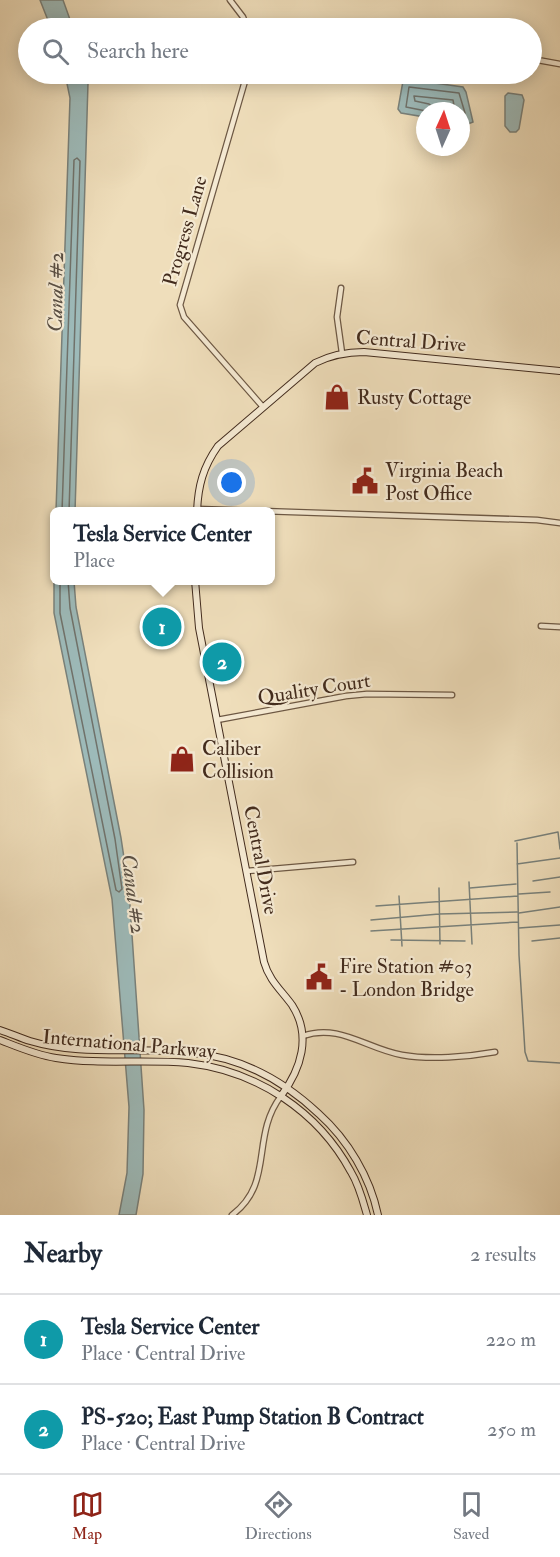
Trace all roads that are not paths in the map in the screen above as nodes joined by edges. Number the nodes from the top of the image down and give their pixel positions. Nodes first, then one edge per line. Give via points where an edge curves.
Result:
1 (230, 0) edge
2 (243, 18) edge
3 (542, 61) edge
4 (560, 64) edge
5 (244, 84) edge
6 (340, 288) dead end
7 (342, 353) junction
8 (560, 371) edge
9 (263, 407) junction
10 (197, 507) edge
11 (275, 512) edge
12 (560, 523) edge
13 (196, 585) edge
14 (541, 626) dead end
15 (560, 627) edge
16 (452, 695) dead end
17 (217, 720) junction
18 (353, 862) dead end
19 (247, 871) junction
20 (0, 1030) edge
21 (303, 1036) junction
22 (0, 1040) edge
23 (495, 1052) dead end
24 (288, 1087) junction
25 (281, 1096) junction
26 (231, 1215) edge
27 (367, 1215) edge
28 (378, 1215) edge

1 - 2 street
3 - 4 street
5 - 9 street, Progress Lane via 180,305 184,317
6 - 7 street via 337,317
7 - 8 street, Central Drive
7 - 9 street, Central Drive via 315,363
9 - 10 street, Central Drive via 210,457 198,485
11 - 12 street
13 - 17 street, Central Drive
14 - 15 street
16 - 17 street, Quality Court via 348,695
17 - 19 street, Central Drive
18 - 19 street
19 - 21 street, Central Drive via 267,973 296,1013
20 - 24 street, International Parkway via 54,1046 196,1053 250,1067
21 - 23 street via 320,1032 340,1034 413,1057
21 - 24 street, Central Drive via 298,1067
22 - 25 street, International Parkway via 55,1058 187,1063 222,1069
24 - 25 street, Central Drive
24 - 28 street, International Parkway via 343,1140 372,1193
25 - 26 street via 266,1121 257,1182 248,1199
25 - 27 street, International Parkway via 308,1117 337,1149 352,1174

